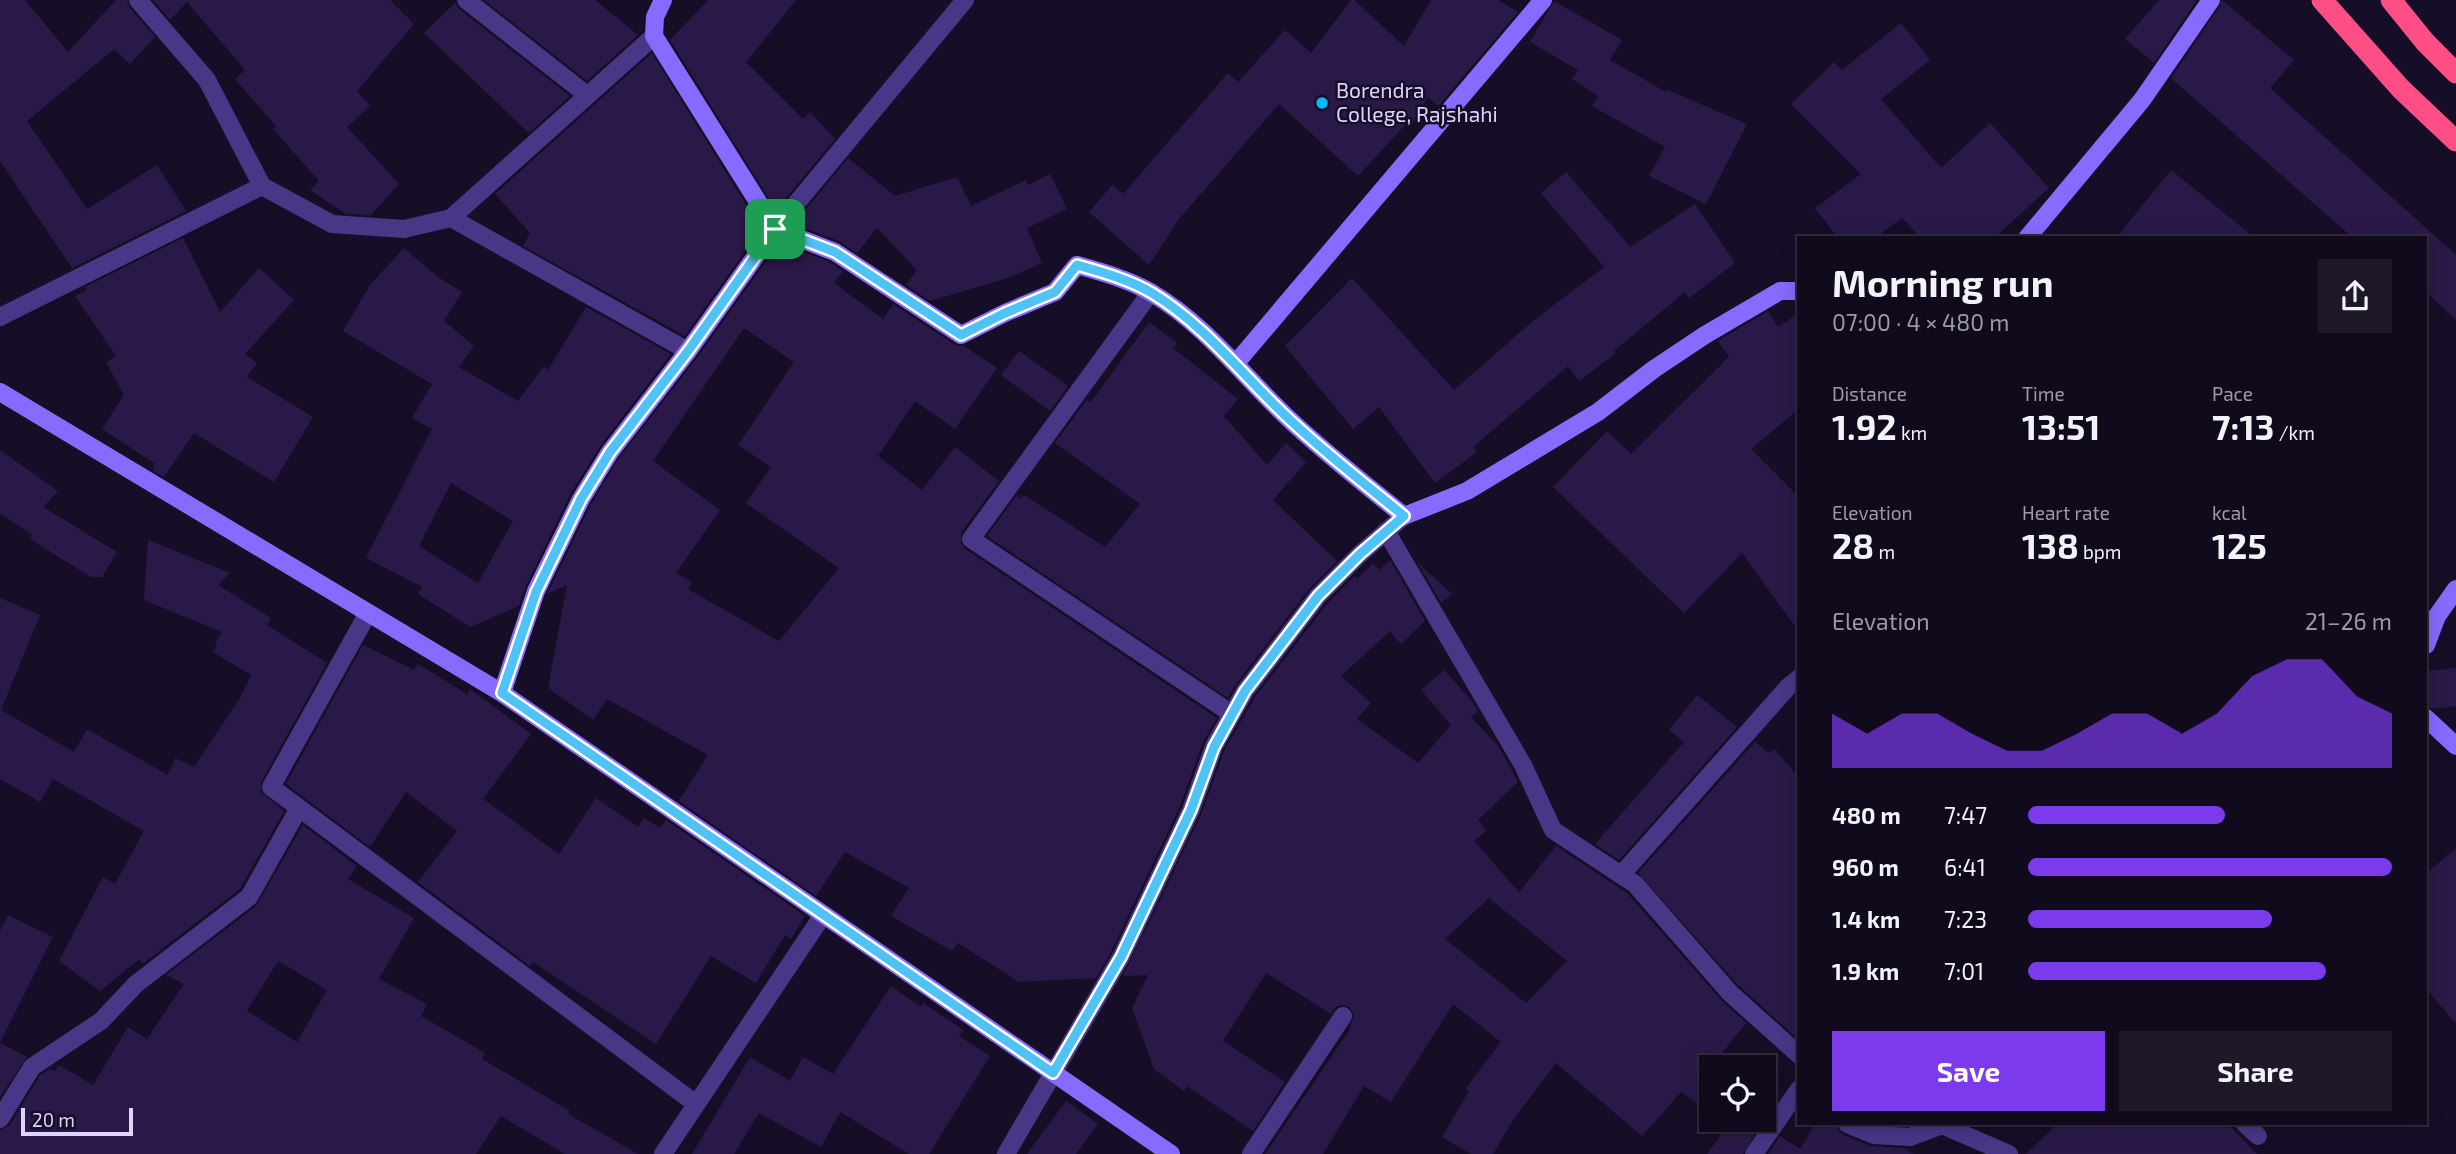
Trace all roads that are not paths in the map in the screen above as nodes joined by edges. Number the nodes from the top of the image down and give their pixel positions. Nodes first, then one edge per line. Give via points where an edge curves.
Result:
1 (138, 0) edge
2 (466, 0) edge
3 (663, 0) edge
4 (965, 0) edge
5 (1543, 0) edge
6 (2211, 0) edge
7 (2322, 0) edge
8 (2391, 0) edge
9 (654, 36) junction
10 (2456, 73) edge
11 (587, 95) junction
12 (2456, 141) edge
13 (262, 187) junction
14 (451, 218) junction
15 (775, 229) junction
16 (2029, 236) edge
17 (1797, 291) edge
18 (1151, 292) junction
19 (0, 317) edge
20 (688, 351) junction
21 (1236, 363) junction
22 (0, 392) edge
23 (1404, 516) junction
24 (1386, 531) junction
25 (2456, 589) edge
26 (368, 613) junction
27 (2427, 642) edge
28 (1797, 680) edge
29 (502, 693) junction
30 (1233, 714) junction
31 (2427, 719) edge
32 (2456, 746) edge
33 (299, 808) junction
34 (1621, 875) junction
35 (823, 915) junction
36 (1343, 1016) dead end
37 (1797, 1053) edge
38 (1053, 1073) junction
39 (1797, 1097) edge
40 (696, 1104) junction
41 (0, 1119) edge
42 (1849, 1125) edge
43 (1941, 1125) edge
44 (1941, 1125) edge
45 (663, 1154) edge
46 (1006, 1154) edge
47 (1171, 1154) edge
48 (1251, 1154) edge
49 (1754, 1154) edge
50 (2009, 1154) edge

1 - 13 street via 207,80
2 - 11 street
3 - 9 street via 655,17
4 - 15 street
5 - 21 street
6 - 16 street via 2142,100
7 - 12 highway via 2401,89
8 - 10 highway
9 - 11 street
9 - 15 street
11 - 14 street
13 - 14 street via 332,224 404,229
13 - 19 street
14 - 20 street
15 - 18 street via 835,252 961,335 1055,292 1077,265
15 - 20 street
17 - 23 street via 1780,290 1705,335 1598,412 1467,491
18 - 21 street
18 - 30 street via 971,539
20 - 29 street via 610,452 581,499 536,592
21 - 23 street via 1289,419
22 - 26 street
23 - 24 street
24 - 30 street via 1318,596 1245,691
24 - 34 street via 1523,765 1553,830
25 - 27 street via 2437,615
26 - 29 street
26 - 33 street via 271,787
28 - 34 street
29 - 35 street
30 - 38 street via 1214,747 1191,810 1127,945
31 - 32 street
33 - 40 street
33 - 41 street via 249,897 136,984 101,1021 32,1067
34 - 37 street via 1730,993
35 - 38 street
35 - 40 street
36 - 48 street
38 - 46 street
38 - 47 street
39 - 49 street
40 - 45 street
42 - 44 street via 1874,1135 1910,1137
43 - 50 street

